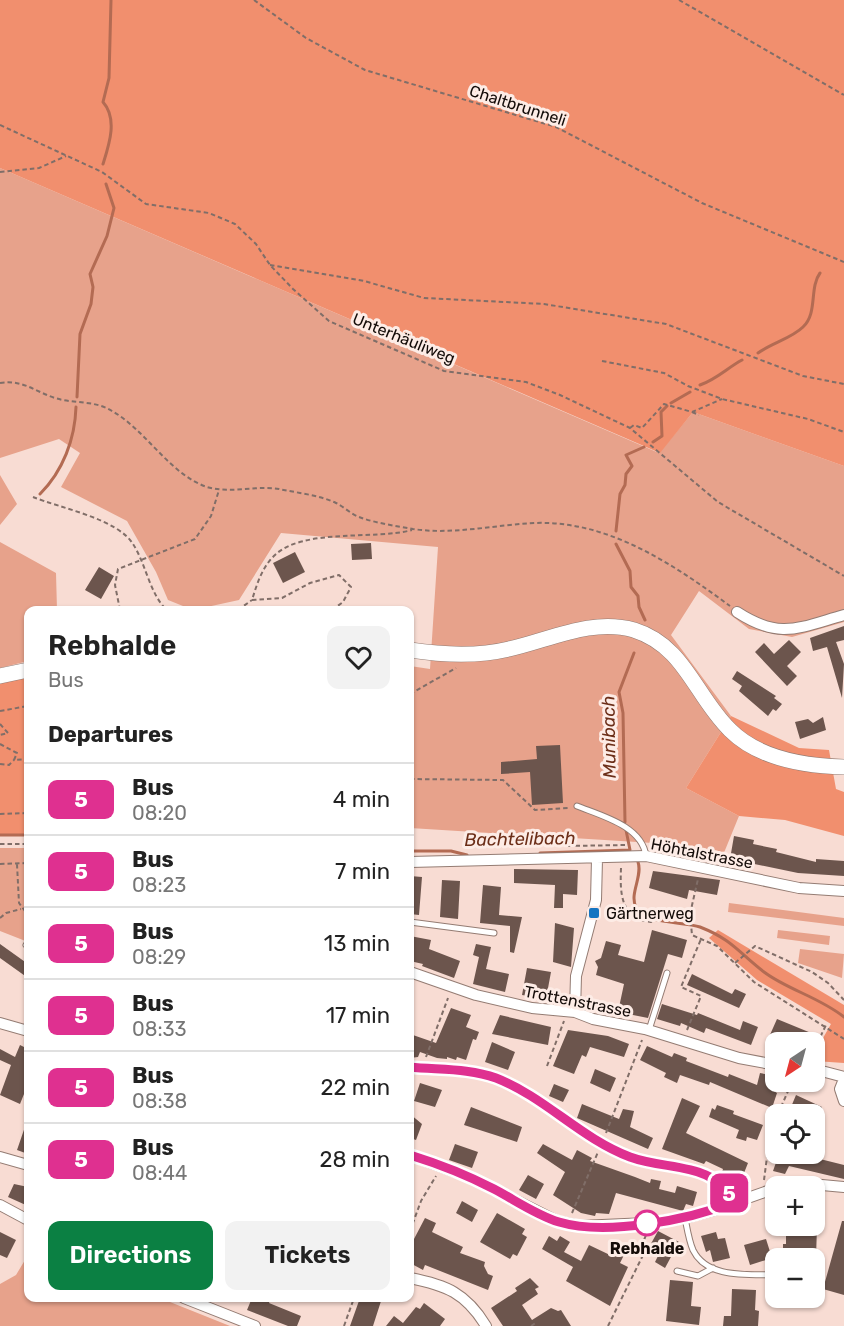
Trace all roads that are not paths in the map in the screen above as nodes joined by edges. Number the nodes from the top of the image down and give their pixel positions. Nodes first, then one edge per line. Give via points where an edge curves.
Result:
1 (737, 612) road end
2 (844, 615) edge
3 (414, 650) edge
4 (24, 671) edge
5 (0, 676) edge
6 (844, 767) edge
7 (577, 806) road end
8 (646, 856) junction
9 (597, 859) junction
10 (414, 862) edge
11 (844, 891) edge
12 (414, 923) edge
13 (494, 933) dead end
14 (414, 973) edge
15 (666, 973) dead end
16 (575, 1012) junction
17 (0, 1023) edge
18 (24, 1030) edge
19 (646, 1034) junction
20 (765, 1063) edge
21 (414, 1067) edge
22 (825, 1072) edge
23 (844, 1078) edge
24 (844, 1101) edge
25 (414, 1156) edge
26 (0, 1157) edge
27 (24, 1164) edge
28 (825, 1185) edge
29 (844, 1187) edge
30 (765, 1190) edge
31 (734, 1202) junction
32 (0, 1206) edge
33 (24, 1218) edge
34 (685, 1218) junction
35 (712, 1268) junction
36 (677, 1271) dead end
37 (765, 1274) edge
38 (414, 1279) edge
39 (194, 1302) edge
40 (255, 1326) edge
41 (486, 1326) edge

1 - 2 street via 757,625 776,630 791,630
3 - 6 main road via 475,654 511,649 592,627 634,630 657,641 680,660 718,716 746,743 784,759
4 - 5 main road
7 - 8 lane via 634,834 644,844
8 - 9 street, Höhtalstrasse
8 - 11 street, Höhtalstrasse via 799,888
9 - 10 street, Höhtalstrasse
9 - 16 street via 596,900 576,976
12 - 13 lane
14 - 16 street, Trottenstrasse via 485,997 532,1008
15 - 19 lane
16 - 19 street, Trottenstrasse
17 - 18 street
19 - 20 street, Trottenstrasse via 683,1039
21 - 31 street via 494,1077 531,1095 610,1149 651,1164 700,1172 716,1179 723,1183
22 - 23 street
23 - 24 street via 840,1089
25 - 34 street via 467,1176 535,1212 568,1224 605,1226
26 - 27 street
28 - 29 street
30 - 31 street
31 - 34 street
32 - 33 street
34 - 35 lane via 693,1249 700,1261
35 - 36 lane via 698,1276
35 - 37 lane via 720,1272
38 - 41 street via 448,1287 475,1308
39 - 40 street

